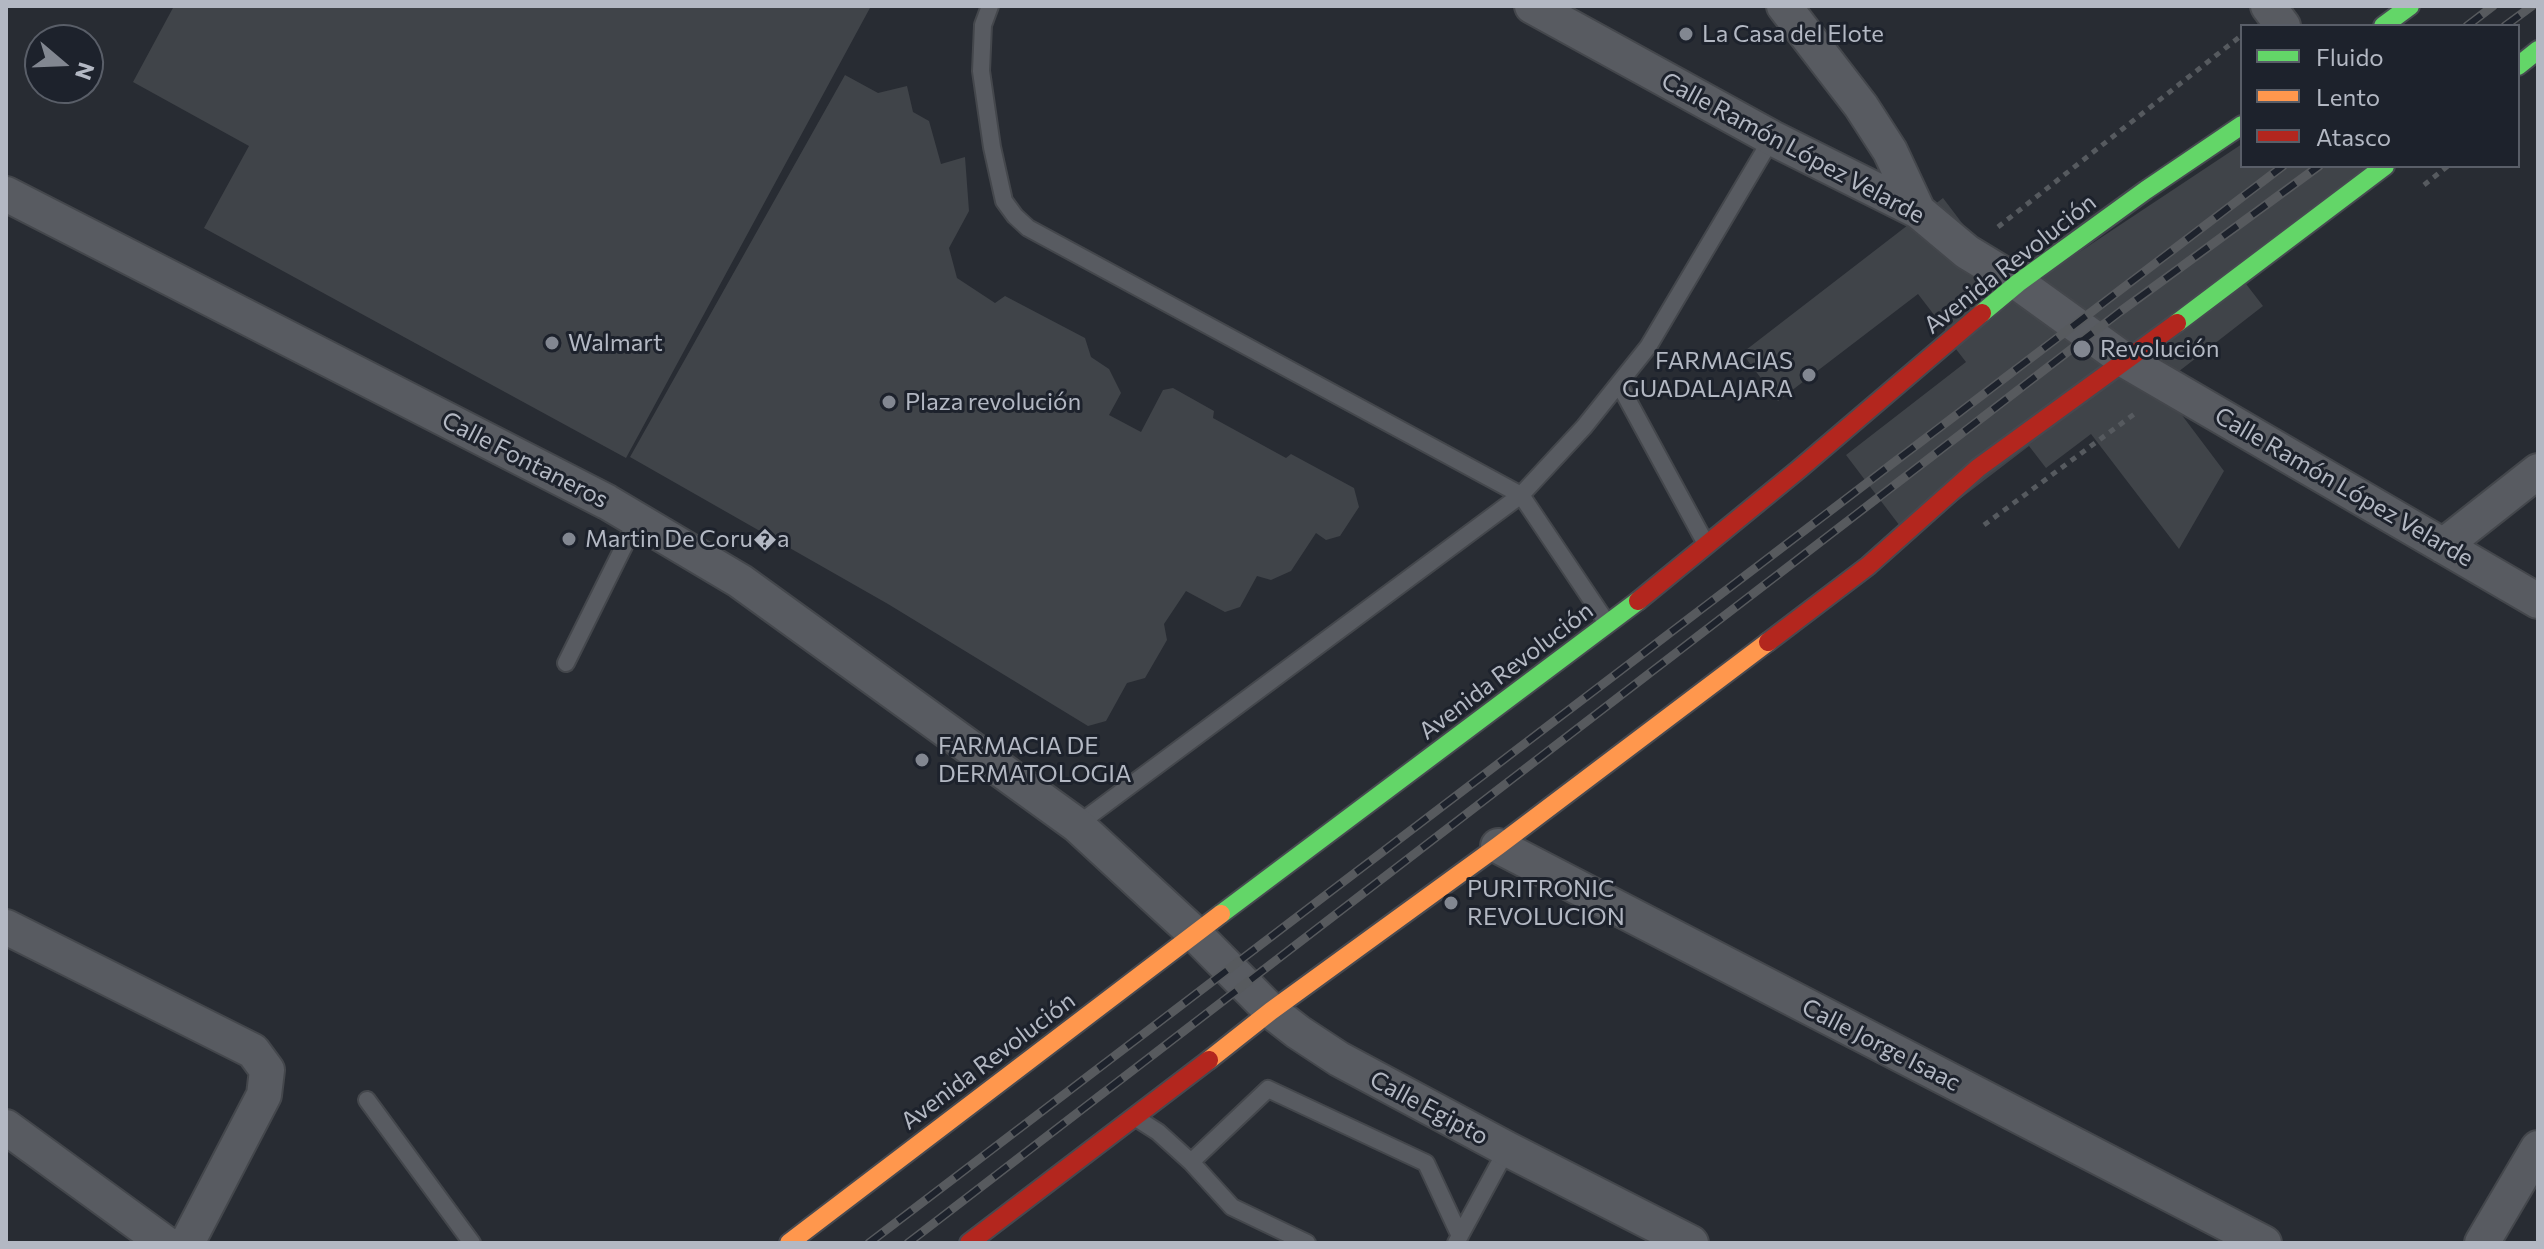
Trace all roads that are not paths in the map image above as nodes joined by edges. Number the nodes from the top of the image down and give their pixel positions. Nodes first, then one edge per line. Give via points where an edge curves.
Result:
1 (990, 6) edge
2 (1532, 6) edge
3 (1784, 6) edge
4 (2268, 6) edge
5 (2410, 6) edge
6 (2282, 24) edge
7 (2386, 24) edge
8 (2538, 50) edge
9 (2520, 64) edge
10 (2240, 126) edge
11 (1772, 138) junction
12 (2382, 168) edge
13 (6, 194) edge
14 (1918, 211) junction
15 (2018, 283) junction
16 (2126, 361) junction
17 (1619, 384) junction
18 (2538, 471) edge
19 (1521, 495) junction
20 (637, 520) junction
21 (1706, 544) junction
22 (2443, 546) junction
23 (2538, 601) edge
24 (1608, 625) junction
25 (566, 663) dead end
26 (1077, 825) junction
27 (1498, 846) junction
28 (6, 927) edge
29 (1195, 934) junction
30 (1271, 1011) junction
31 (367, 1100) dead end
32 (1136, 1117) junction
33 (6, 1127) edge
34 (2538, 1148) edge
35 (1507, 1149) junction
36 (1191, 1162) junction
37 (1458, 1239) edge
38 (165, 1243) edge
39 (187, 1243) edge
40 (472, 1243) edge
41 (789, 1243) edge
42 (969, 1243) edge
43 (1307, 1243) edge
44 (1691, 1243) edge
45 (2264, 1243) edge
46 (2482, 1243) edge

1 - 19 lane via 983,25 981,71 992,147 1004,201 1028,228
2 - 11 street, Calle Ramón López Velarde
3 - 14 street via 1861,106 1890,151
4 - 6 street
5 - 7 main road
8 - 9 main road
10 - 15 main road, Avenida Revolución
11 - 14 street, Calle Ramón López Velarde
11 - 17 lane via 1648,347
12 - 16 main road
13 - 20 street, Calle Fontaneros
14 - 15 street, Calle Ramón López Velarde via 1967,252
15 - 16 street, Calle Ramón López Velarde
15 - 21 main road, Avenida Revolución
16 - 22 street, Calle Ramón López Velarde
16 - 27 main road via 1978,468 1868,566
17 - 19 lane
17 - 21 lane
18 - 22 street
19 - 24 lane
19 - 26 lane
20 - 25 lane
20 - 26 street, Calle Fontaneros via 740,581
21 - 24 main road, Avenida Revolución
22 - 23 street, Calle Ramón López Velarde
24 - 29 main road, Avenida Revolución
26 - 29 street, Calle Fontaneros
27 - 30 main road
27 - 45 street, Calle Jorge Isaac
28 - 39 street via 253,1051 267,1070 264,1095
29 - 30 street, Calle Egipto
29 - 41 main road, Avenida Revolución
30 - 32 main road
30 - 35 street, Calle Egipto via 1339,1059
31 - 40 lane
32 - 36 lane
32 - 42 main road
33 - 38 street
34 - 46 street
35 - 37 lane
35 - 44 street, Calle Egipto
36 - 37 lane via 1268,1089 1426,1163
36 - 43 lane via 1232,1207

